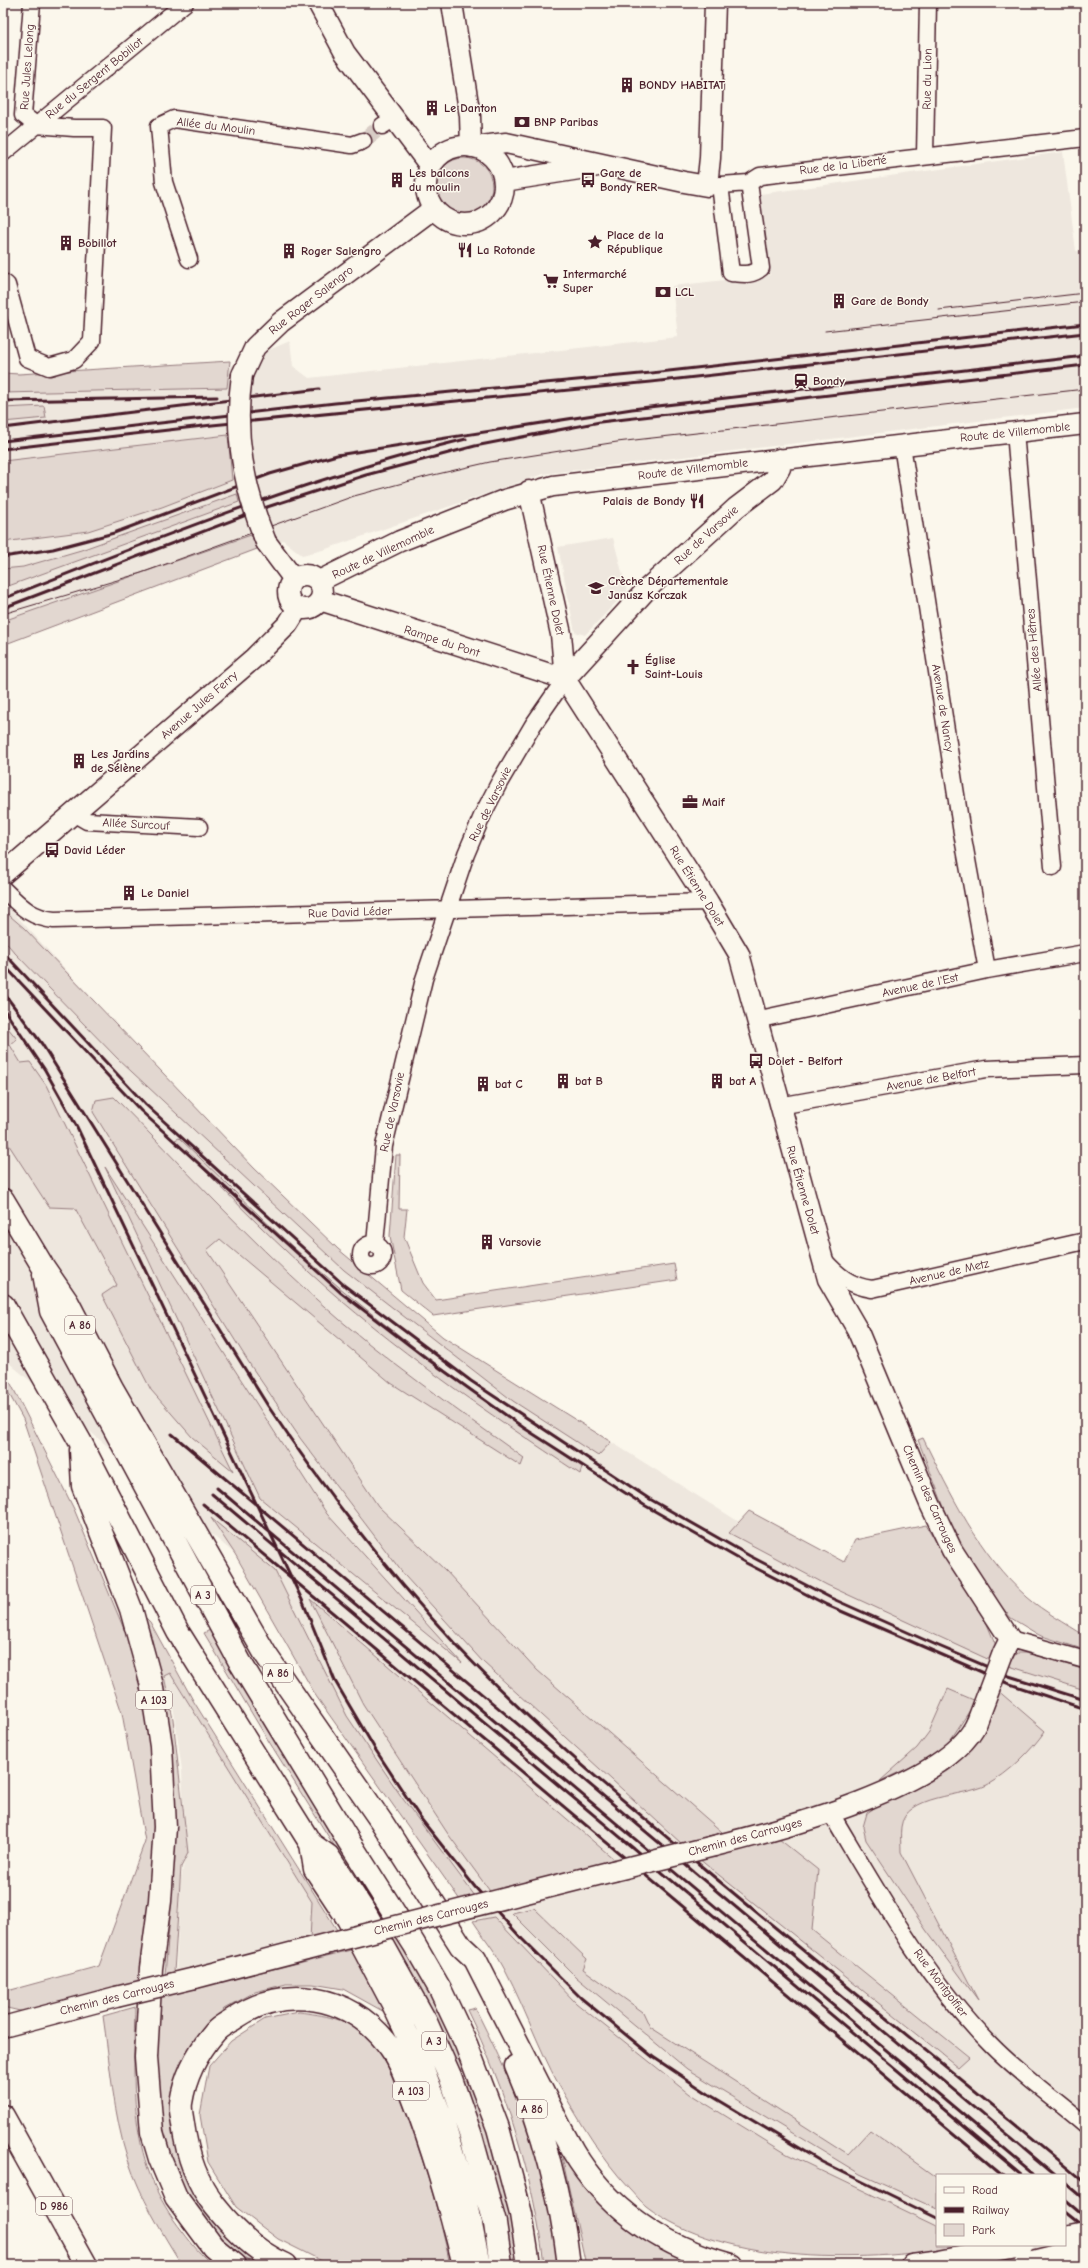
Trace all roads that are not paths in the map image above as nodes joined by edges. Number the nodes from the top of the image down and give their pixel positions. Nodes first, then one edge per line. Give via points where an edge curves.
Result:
1 (32, 3) edge
2 (185, 3) edge
3 (318, 3) edge
4 (452, 3) edge
5 (715, 3) edge
6 (928, 3) edge
7 (36, 125) junction
8 (1085, 138) edge
9 (363, 141) tunnel mouth
10 (473, 147) junction
11 (3, 153) edge
12 (925, 155) junction
13 (604, 164) junction
14 (430, 166) junction
15 (504, 181) junction
16 (749, 182) junction
17 (714, 186) junction
18 (433, 209) junction
19 (189, 259) dead end
20 (3, 282) edge
21 (1085, 424) edge
22 (1015, 432) junction
23 (902, 445) junction
24 (779, 459) junction
25 (529, 491) junction
26 (293, 578) junction
27 (320, 591) junction
28 (298, 608) junction
29 (565, 679) junction
30 (75, 814) junction
31 (199, 827) dead end
32 (1053, 867) dead end
33 (3, 874) edge
34 (3, 889) edge
35 (708, 902) junction
36 (448, 909) junction
37 (1085, 953) edge
38 (988, 970) junction
39 (756, 1020) junction
40 (1085, 1065) edge
41 (779, 1106) junction
42 (3, 1200) edge
43 (1085, 1241) edge
44 (375, 1244) dead end
45 (822, 1258) junction
46 (42, 1265) junction
47 (838, 1297) joint
48 (3, 1305) edge
49 (81, 1443) junction
50 (1007, 1646) junction
51 (1085, 1660) edge
52 (830, 1812) junction
53 (311, 1844) junction
54 (461, 1946) junction
55 (3, 2016) edge
56 (29, 2019) junction
57 (3, 2027) edge
58 (3, 2116) edge
59 (1085, 2125) edge
60 (3, 2128) edge
61 (12, 2143) edge
62 (1085, 2233) edge
63 (1066, 2237) edge
64 (1017, 2246) edge
65 (1085, 2250) edge
66 (86, 2265) edge
67 (234, 2265) edge
68 (286, 2265) edge
69 (464, 2265) edge
70 (479, 2265) edge
71 (501, 2265) edge
72 (529, 2265) edge
73 (570, 2265) edge
74 (731, 2265) edge
75 (912, 2265) edge
76 (1025, 2265) edge

1 - 7 street, Rue Jules Lelong via 23,115
2 - 7 street, Rue du Sergent Bobillot
3 - 14 street via 387,123
4 - 10 street
5 - 17 street via 710,158
6 - 12 street, Rue du Lion
7 - 11 street, Rue du Sergent Bobillot
7 - 20 street via 103,128 92,342 74,360 49,367 27,358 7,285
8 - 12 street, Rue de la Liberté
9 - 19 street, Allée du Moulin via 352,145 174,119 159,126 164,182
10 - 13 street, Rue de la Liberté via 506,143
10 - 14 street via 448,150
10 - 15 street via 485,152 494,160 501,170
12 - 16 street, Rue de la Liberté via 760,176
13 - 15 street, Rue de la Liberté
13 - 17 street, Rue de la Liberté
14 - 18 street via 425,188
15 - 18 street via 500,202 486,219 463,225 452,223
16 - 17 street, Rue de la Liberté
16 - 17 street via 761,268 746,275 731,273
18 - 26 street, Rue Roger Salengro, bridge via 281,322 255,347 247,360 242,375 239,412 242,465 252,506 266,542
21 - 22 street, Route de Villemomble
22 - 23 street, Route de Villemomble
22 - 32 street, Allée des Hêtres
23 - 24 street, Route de Villemomble
23 - 38 street, Avenue de Nancy via 961,827
24 - 25 street, Route de Villemomble via 565,484
24 - 29 street, Rue de Varsovie via 780,468 773,480 736,508 649,587
25 - 27 street, Route de Villemomble via 400,542
25 - 29 street, Rue Étienne Dolet via 561,634
26 - 27 street via 304,574 310,575
26 - 28 street via 287,594 289,600
27 - 28 street via 308,609
27 - 29 street, Rampe du Pont
28 - 30 street, Avenue Jules Ferry via 288,624 254,658
29 - 35 street, Rue Étienne Dolet
29 - 36 street, Rue de Varsovie via 533,725 499,783 466,854
30 - 31 street, Allée Surcouf via 87,821
30 - 33 street, Avenue Jules Ferry
34 - 36 street, Rue David Léder via 29,913 40,919 54,920
35 - 36 street, Rue David Léder
35 - 39 street, Rue Étienne Dolet via 739,954
36 - 44 street, Rue de Varsovie via 418,998 384,1146
37 - 38 street, Avenue de l'Est
38 - 39 street, Avenue de l'Est
39 - 41 street, Rue Étienne Dolet
40 - 41 street, Avenue de Belfort via 986,1069
41 - 45 street, Rue Étienne Dolet
42 - 46 main road, A 3
43 - 45 street, Avenue de Metz via 872,1289 860,1288 837,1275
45 - 47 street, Rue Étienne Dolet via 828,1279
46 - 54 main road, A 86 via 68,1303 112,1388 266,1655 381,1821
46 - 72 main road, A 3 via 51,1311 195,1580 240,1662 414,1944 454,2017 498,2128 521,2214
47 - 50 street, Chemin des Carrouges via 857,1329 952,1550
48 - 49 main road, A 3
49 - 53 main road, A 3 via 178,1632
49 - 67 main road, A 103 via 83,1486 131,1609 151,1682 161,1746 165,1827 160,1901 151,1968 146,2057 152,2132 176,2198 213,2247
50 - 51 street
50 - 52 street, Chemin des Carrouges, bridge via 977,1722 966,1741 946,1759 911,1780
52 - 56 street, Chemin des Carrouges, bridge via 714,1846
52 - 59 street, Rue Montgolfier via 890,1912 932,1974 973,2026 991,2046
53 - 70 main road via 315,1869 348,1919 419,2059 443,2122 466,2198
53 - 71 main road, A 3 via 328,1856 392,1958 426,2022 450,2076 471,2136 495,2223
54 - 73 main road, A 86 via 462,1963 484,2000 511,2055 542,2139 558,2200
54 - 74 main road via 475,1959 574,2152 597,2184 624,2212 656,2236 702,2257
55 - 56 street, Chemin des Carrouges
56 - 57 street, Chemin des Carrouges
58 - 61 main road, D 986
60 - 61 street
61 - 66 main road, D 986
62 - 63 main road, bridge
64 - 75 main road, bridge
65 - 76 main road, bridge
68 - 69 main road, A 103 via 272,2259 233,2229 202,2190 186,2150 181,2104 194,2061 216,2030 245,2011 274,2000 308,1998 339,2005 365,2020 387,2042 403,2071 427,2132

